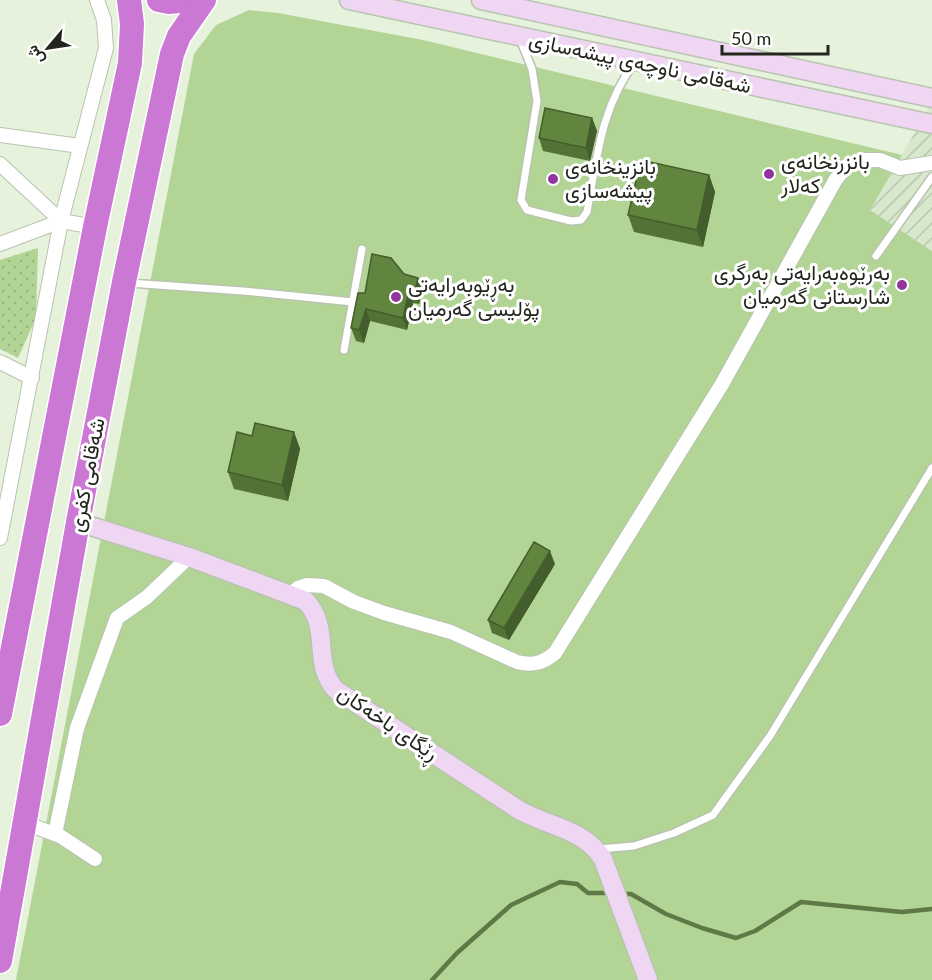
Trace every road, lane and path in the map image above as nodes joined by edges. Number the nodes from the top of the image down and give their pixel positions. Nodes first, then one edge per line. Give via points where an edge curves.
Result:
1 (97, 0) edge
2 (129, 0) edge
3 (159, 0) edge
4 (189, 0) edge
5 (204, 0) edge
6 (349, 0) edge
7 (482, 0) edge
8 (519, 37) junction
9 (635, 62) junction
10 (932, 98) edge
11 (535, 110) junction
12 (547, 113) edge
13 (592, 123) edge
14 (932, 124) edge
15 (604, 125) junction
16 (0, 135) edge
17 (80, 146) junction
18 (932, 163) edge
19 (0, 164) edge
20 (932, 177) edge
21 (61, 221) junction
22 (95, 227) junction
23 (0, 244) edge
24 (362, 249) dead end
25 (876, 256) dead end
26 (123, 282) junction
27 (352, 302) junction
28 (344, 350) dead end
29 (0, 362) edge
30 (32, 378) junction
31 (932, 468) edge
32 (4, 501) edge
33 (78, 522) junction
34 (0, 538) edge
35 (189, 557) junction
36 (291, 594) junction
37 (0, 714) edge
38 (25, 823) junction
39 (56, 834) junction
40 (599, 854) junction
41 (95, 859) dead end
42 (0, 961) edge
43 (648, 980) edge

1 - 17 street via 105,20 106,48
2 - 22 highway, شەقامی کفری via 129,63
3 - 4 highway
5 - 26 highway, شەقامی کفری via 182,30 172,54
6 - 8 main road, شەقامی ناوچەی پیشەسازی
7 - 10 main road, شەقامی ناوچەی پیشەسازی
8 - 9 main road, شەقامی ناوچەی پیشەسازی
8 - 11 lane via 534,79
9 - 14 main road, شەقامی ناوچەی پیشەسازی
9 - 15 lane via 615,94
11 - 12 lane
11 - 15 lane via 521,200 527,210 571,221 581,220 587,212
13 - 15 lane
16 - 17 street
17 - 21 street
18 - 36 street via 900,168 880,160 862,160 847,166 836,179 722,384 548,659 528,665 517,662 451,632 354,602 324,586 307,585
19 - 21 street
20 - 25 lane
21 - 22 street
21 - 23 street
21 - 30 street
22 - 37 highway, شەقامی کفری
24 - 27 lane
26 - 27 lane
26 - 33 highway, شەقامی کفری
27 - 28 lane
29 - 30 street
30 - 32 street
31 - 40 lane via 770,736 713,815 634,846
32 - 34 street
33 - 35 main road, ڕێگای باخەکان
33 - 38 highway, شەقامی کفری
35 - 36 main road, ڕێگای باخەکان
35 - 39 street via 147,597 117,618 77,728
36 - 40 main road, ڕێگای باخەکان via 315,611 323,670 336,690 519,810 576,834
38 - 39 street
38 - 42 highway, شەقامی کفری
39 - 41 street
40 - 43 main road

